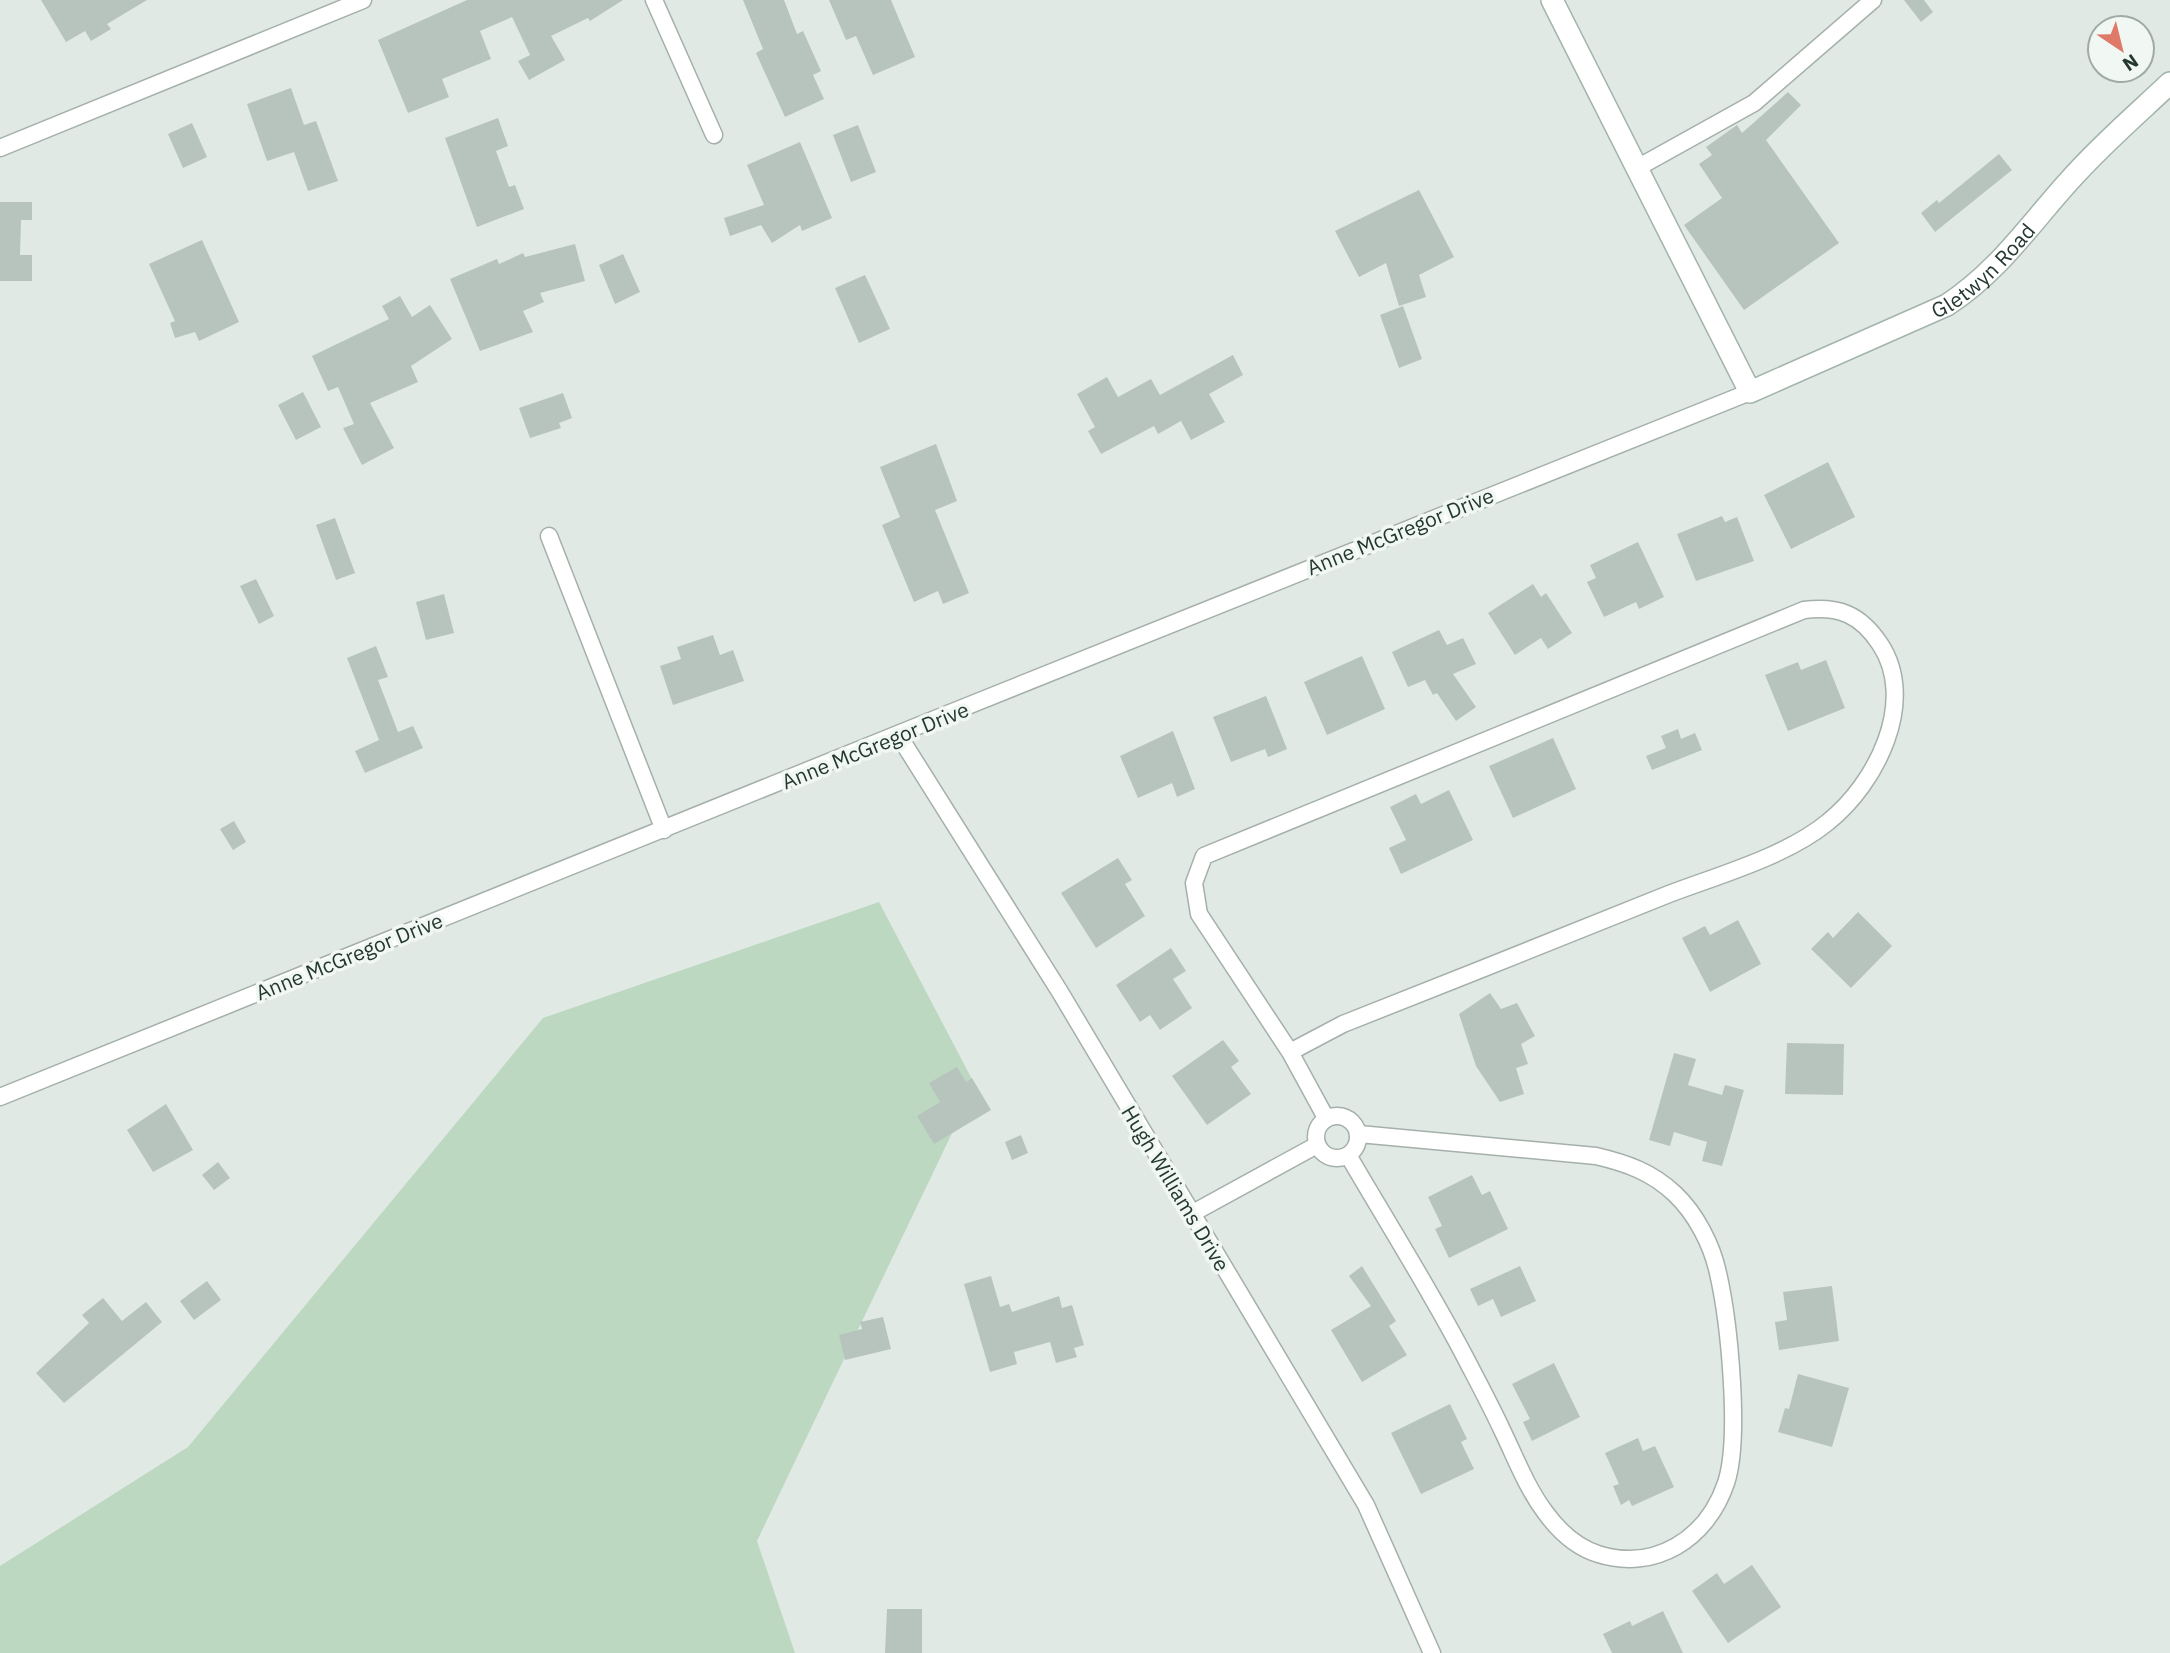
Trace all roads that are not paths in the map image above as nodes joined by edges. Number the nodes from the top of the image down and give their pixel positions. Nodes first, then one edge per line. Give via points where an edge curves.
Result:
1 (363, 0) edge
2 (654, 0) edge
3 (1552, 0) edge
4 (1873, 0) edge
5 (2170, 83) edge
6 (714, 135) dead end
7 (0, 148) edge
8 (1637, 168) junction
9 (1750, 392) junction
10 (549, 536) dead end
11 (899, 736) junction
12 (664, 830) junction
13 (1290, 1052) junction
14 (0, 1097) edge
15 (1325, 1118) junction
16 (1359, 1134) junction
17 (1317, 1145) junction
18 (1348, 1155) junction
19 (1191, 1214) junction
20 (1432, 1653) edge

1 - 7 street
2 - 6 street
3 - 8 street
4 - 8 street via 1755,103
5 - 9 street, Gletwyn Road via 2082,167 1996,268 1973,288 1947,305
8 - 9 street
9 - 11 street, Anne McGregor Drive via 1346,551
10 - 12 street
11 - 12 street, Anne McGregor Drive
11 - 19 street, Hugh Williams Drive via 1060,992
12 - 14 street, Anne McGregor Drive
13 - 13 street via 1199,914 1194,883 1204,856 1804,610 1840,609 1862,621 1875,636 1886,653 1893,681 1893,718 1868,778 1828,823 1761,858 1343,1024
13 - 15 street
15 - 16 street via 1343,1116
15 - 17 street via 1315,1135
16 - 18 street
16 - 18 street via 1596,1156 1654,1176 1677,1196 1710,1247 1728,1345 1732,1455 1717,1505 1693,1534 1652,1559 1633,1560 1595,1553 1563,1533 1529,1486 1454,1336
17 - 18 street via 1327,1155
17 - 19 street
19 - 20 street, Hugh Williams Drive via 1366,1505

